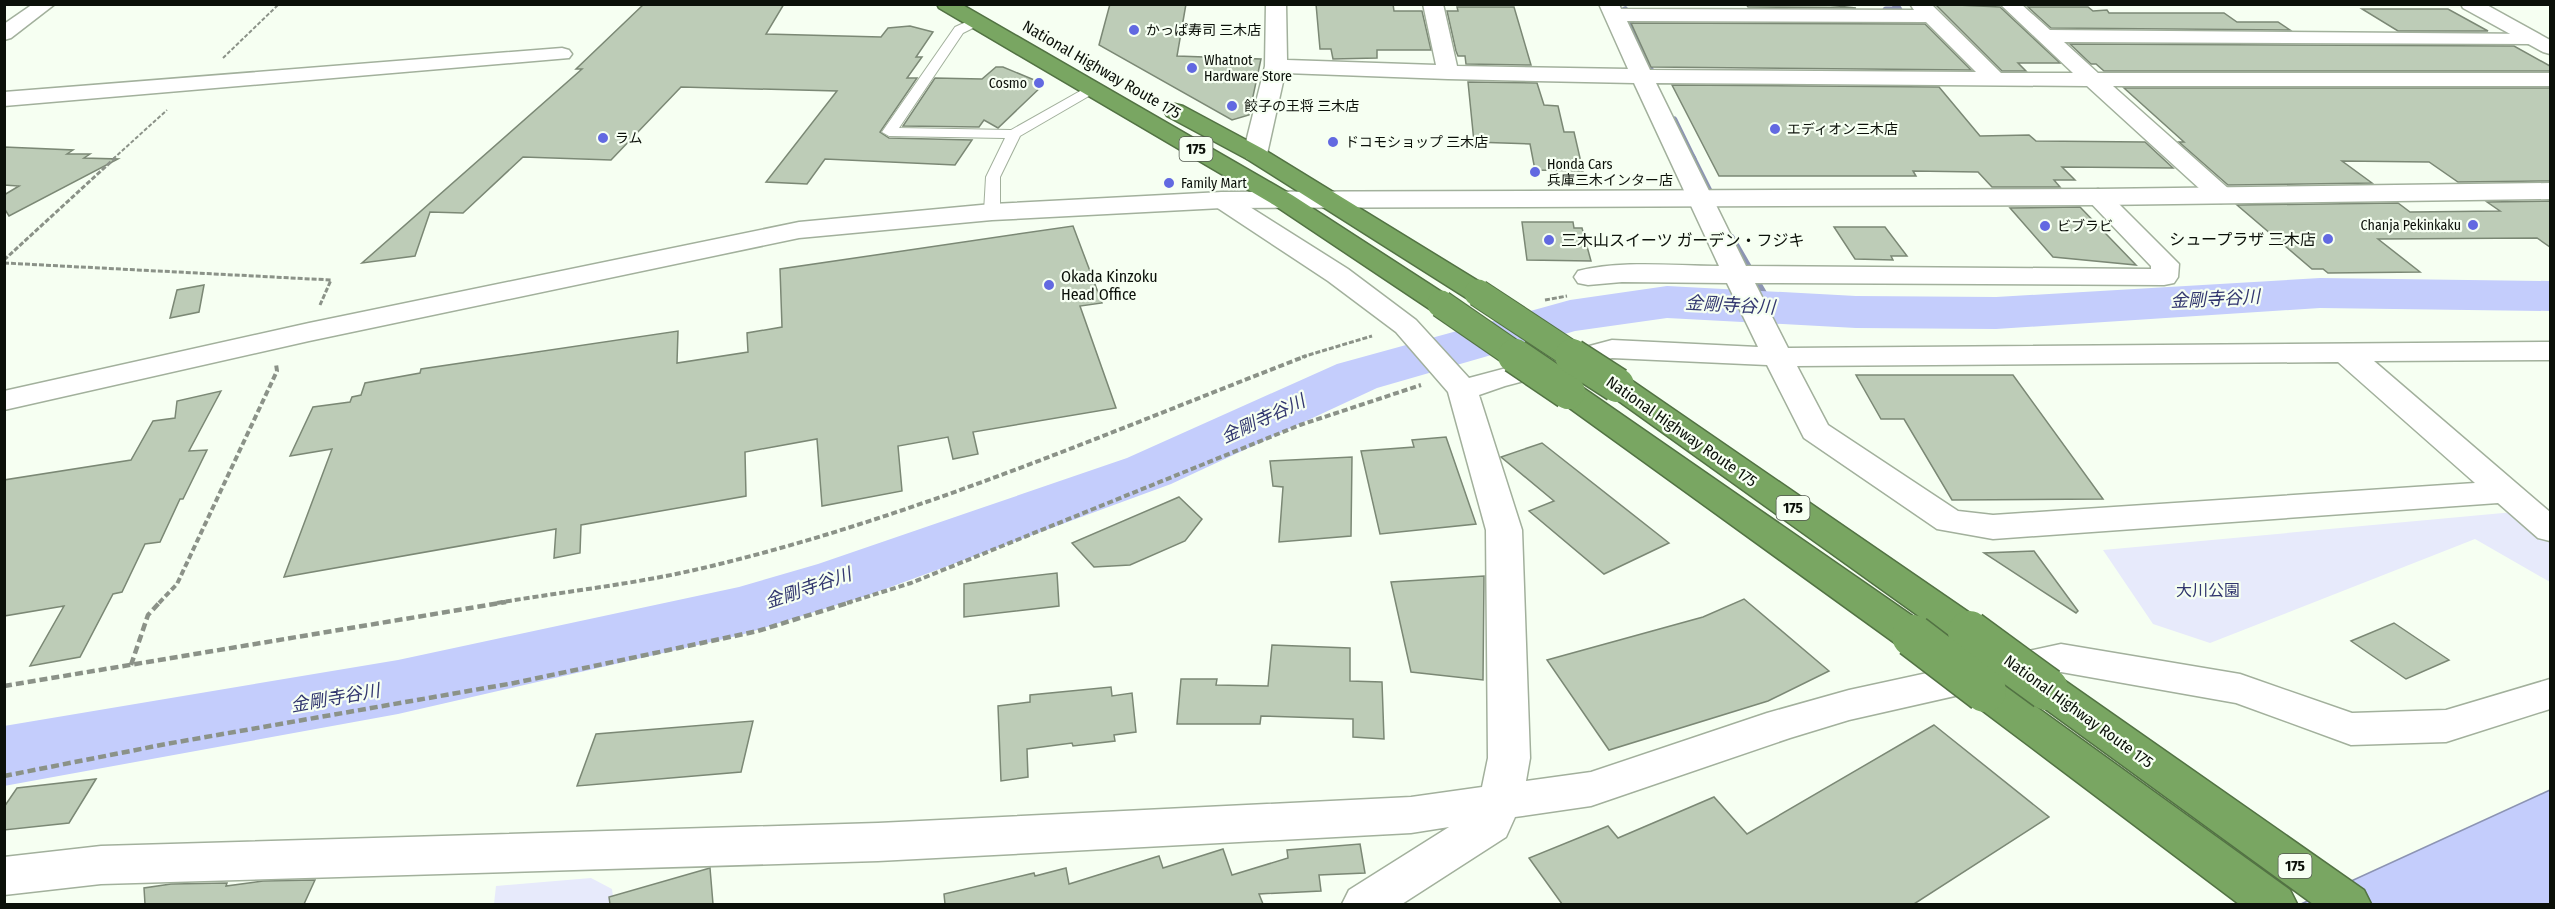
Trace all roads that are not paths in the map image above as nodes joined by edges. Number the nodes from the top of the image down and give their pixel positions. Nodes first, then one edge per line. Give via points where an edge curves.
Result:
1 (46, 4) edge
2 (946, 4) edge
3 (1276, 4) edge
4 (1433, 4) edge
5 (2008, 4) edge
6 (2470, 4) edge
7 (1611, 10) edge
8 (1925, 10) edge
9 (981, 13) edge
10 (4, 34) edge
11 (2044, 36) junction
12 (2531, 38) junction
13 (2550, 48) edge
14 (562, 54) dead end
15 (1276, 66) junction
16 (1448, 73) junction
17 (1642, 77) junction
18 (1118, 78) dead end
19 (1994, 78) junction
20 (2090, 78) junction
21 (2550, 79) edge
22 (1094, 89) junction
23 (4, 99) edge
24 (1159, 102) dead end
25 (1014, 134) junction
26 (1255, 154) junction
27 (2550, 191) edge
28 (2221, 195) junction
29 (2098, 196) junction
30 (1698, 198) junction
31 (1222, 200) junction
32 (1283, 201) junction
33 (1331, 201) junction
34 (992, 212) junction
35 (1588, 277) dead end
36 (1741, 281) junction
37 (2550, 351) edge
38 (2346, 353) junction
39 (1780, 357) junction
40 (1456, 383) junction
41 (4, 401) edge
42 (2506, 492) junction
43 (2550, 530) edge
44 (2550, 694) edge
45 (1501, 802) junction
46 (4, 876) edge
47 (1365, 904) edge
48 (2274, 904) edge
49 (2348, 904) edge

1 - 10 street
2 - 9 highway, National Highway Route 175 / 175
3 - 15 street
4 - 16 street
5 - 11 street
6 - 12 street
7 - 8 street
7 - 17 street
8 - 19 street
9 - 18 highway, National Highway Route 175 / 175
9 - 22 highway, National Highway Route 175 / 175
9 - 25 lane via 959,30 889,132
11 - 12 street
11 - 20 street
12 - 13 street
14 - 23 street
15 - 16 street
15 - 26 street
16 - 17 street
17 - 19 street
17 - 30 street
19 - 20 street
20 - 21 street
20 - 28 street
22 - 25 lane
22 - 32 highway, National Highway Route 175 / 175
24 - 26 highway, National Highway Route 175 / 175
25 - 34 lane via 993,177
26 - 33 highway, National Highway Route 175 / 175
27 - 28 street
28 - 29 street
29 - 30 street
29 - 36 street via 2165,264 2164,278
30 - 33 street
30 - 36 street
31 - 32 street
31 - 34 street
31 - 40 street via 1338,275 1406,326
32 - 33 street
32 - 48 highway, National Highway Route 175 / 175, bridge via 1441,304 1913,636
33 - 49 highway, National Highway Route 175 / 175, bridge via 1617,385
34 - 41 street via 800,230 309,332
35 - 36 street via 1622,274
36 - 39 street
37 - 38 street
38 - 39 street
38 - 42 street
39 - 40 street via 1612,350 1494,379
39 - 42 street via 1815,431 1949,521 1993,527
40 - 45 street via 1504,530 1509,758
42 - 43 street
44 - 45 street via 2446,726 2351,729 2240,689 2061,657 1849,705 1590,789
45 - 46 street via 1411,815 878,842 101,865
45 - 47 street via 1490,824

